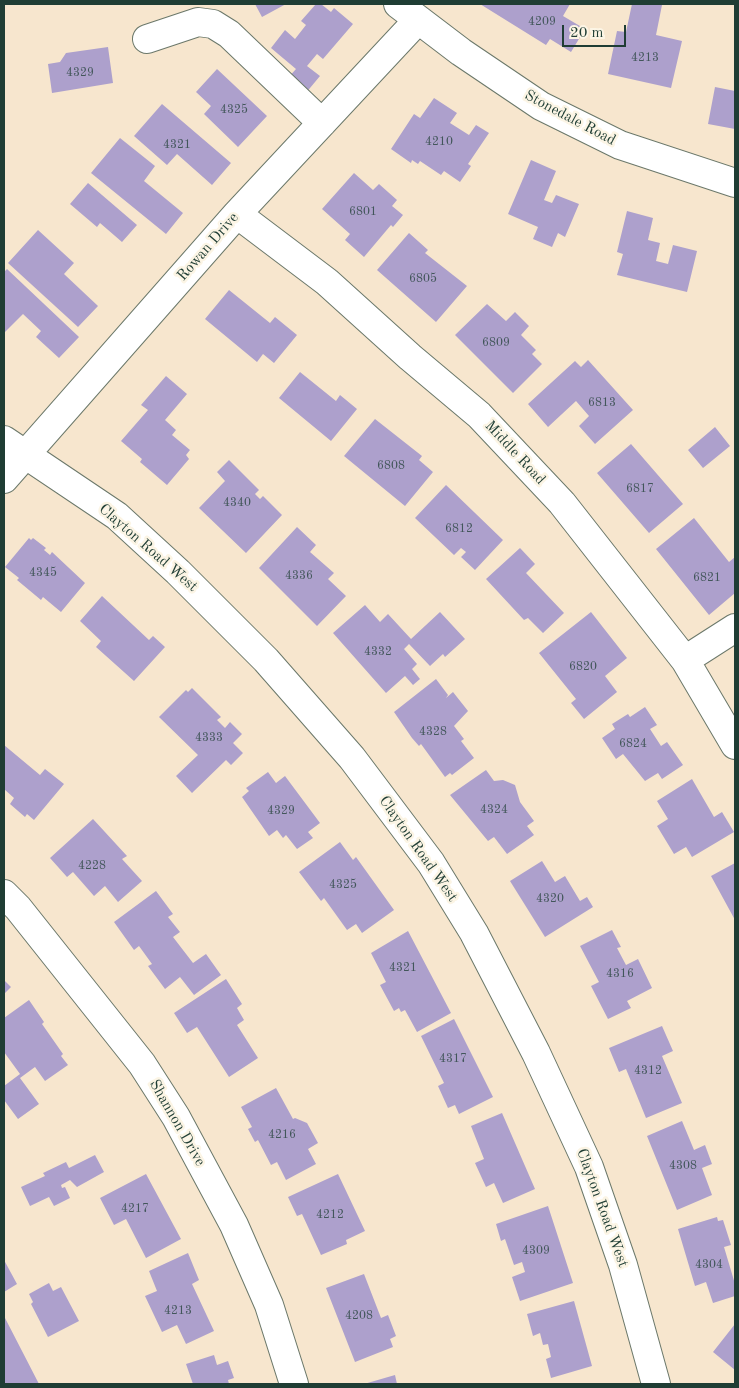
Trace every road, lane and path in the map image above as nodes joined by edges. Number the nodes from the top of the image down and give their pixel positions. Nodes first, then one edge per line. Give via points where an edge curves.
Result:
1 (408, 12) edge
2 (146, 40) dead end
3 (322, 122) junction
4 (735, 183) edge
5 (237, 214) junction
6 (15, 447) edge
7 (4, 478) edge
8 (735, 628) edge
9 (685, 660) junction
10 (735, 745) edge
11 (4, 894) edge
12 (294, 1384) edge
13 (656, 1384) edge

1 - 3 street, Rowan Drive
1 - 4 street, Stonedale Road via 460,52 541,106 620,145
2 - 3 street via 198,22 212,24 228,34
3 - 5 street, Rowan Drive
5 - 6 street, Rowan Drive
5 - 9 street, Middle Road via 327,282 479,415 562,503
6 - 7 street, Rowan Drive
6 - 13 street, Clayton Road West via 117,516 266,660 352,758 431,863 474,933 590,1167 623,1264
8 - 9 street
9 - 10 street, Middle Road
11 - 12 street, Shannon Drive via 142,1064 176,1117 234,1225 265,1296

